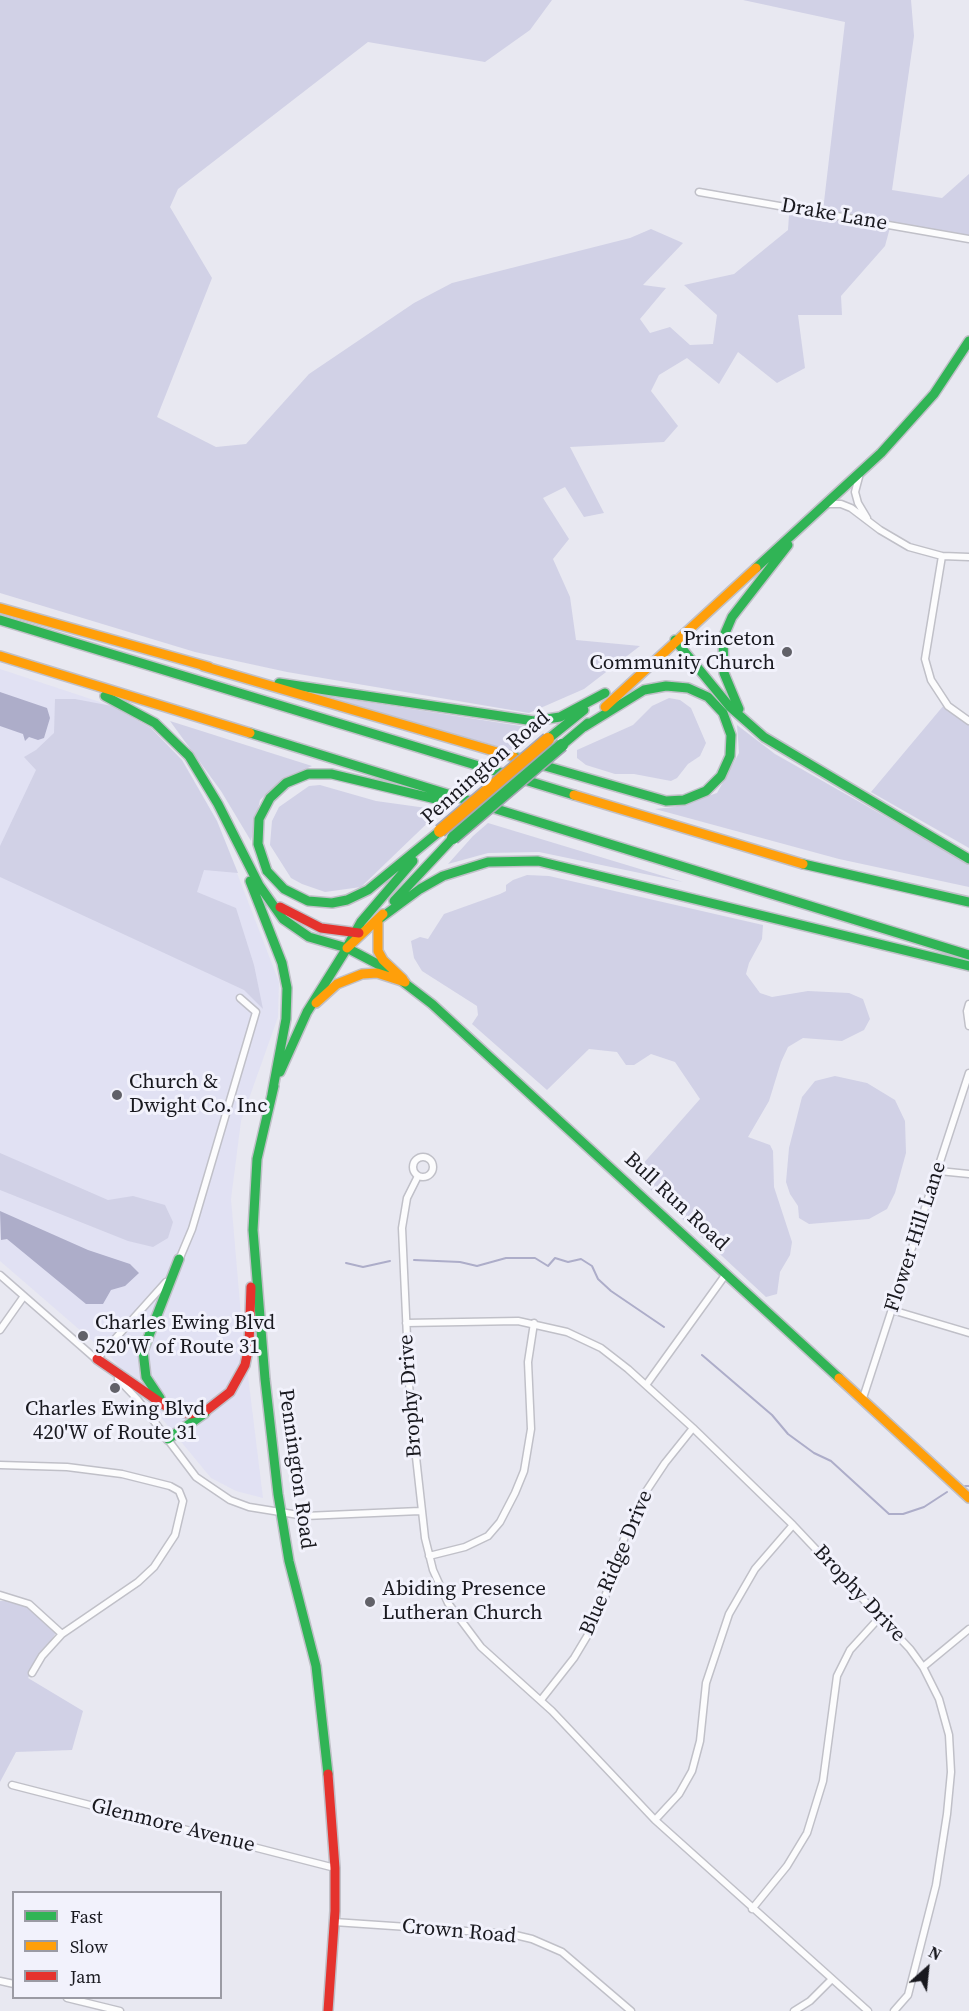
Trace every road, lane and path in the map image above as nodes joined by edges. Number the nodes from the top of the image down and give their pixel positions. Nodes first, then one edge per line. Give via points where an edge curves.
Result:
1 (699, 192) dead end
2 (969, 239) edge
3 (969, 340) edge
4 (860, 472) junction
5 (825, 504) junction
6 (868, 521) junction
7 (806, 522) junction
8 (942, 556) junction
9 (969, 557) edge
10 (0, 608) edge
11 (0, 620) edge
12 (675, 640) junction
13 (0, 656) edge
14 (203, 666) junction
15 (63, 676) junction
16 (605, 693) junction
17 (969, 721) edge
18 (584, 727) junction
19 (764, 737) junction
20 (227, 821) junction
21 (440, 831) junction
22 (575, 833) junction
23 (969, 859) edge
24 (264, 892) junction
25 (969, 902) edge
26 (378, 920) junction
27 (369, 931) junction
28 (353, 934) junction
29 (347, 948) junction
30 (969, 955) edge
31 (969, 966) edge
32 (405, 982) junction
33 (240, 998) dead end
34 (969, 1004) edge
35 (307, 1012) junction
36 (969, 1026) edge
37 (969, 1073) edge
38 (272, 1094) junction
39 (939, 1171) junction
40 (969, 1174) edge
41 (418, 1176) dead end
42 (253, 1230) junction
43 (179, 1259) junction
44 (726, 1274) junction
45 (0, 1275) edge
46 (24, 1296) junction
47 (892, 1310) junction
48 (406, 1323) junction
49 (534, 1323) junction
50 (0, 1330) edge
51 (969, 1333) edge
52 (97, 1359) junction
53 (646, 1384) junction
54 (862, 1401) junction
55 (207, 1410) junction
56 (693, 1428) junction
57 (168, 1439) junction
58 (0, 1465) edge
59 (969, 1498) edge
60 (420, 1511) junction
61 (281, 1513) junction
62 (793, 1525) junction
63 (429, 1556) junction
64 (0, 1595) edge
65 (880, 1617) junction
66 (969, 1629) edge
67 (62, 1635) junction
68 (923, 1667) junction
69 (32, 1673) dead end
70 (542, 1700) junction
71 (12, 1785) dead end
72 (655, 1820) junction
73 (335, 1868) junction
74 (752, 1909) junction
75 (334, 1922) junction
76 (831, 1980) junction
77 (71, 1999) edge
78 (120, 2011) edge
79 (328, 2011) edge
80 (631, 2011) edge
81 (794, 2011) edge
82 (868, 2011) edge
83 (894, 2011) edge

1 - 2 street, Drake Lane
3 - 4 main road, Pennington Road via 918,414
4 - 5 main road, Pennington Road
4 - 6 street via 855,492
5 - 6 street via 841,504
5 - 7 main road, Pennington Road
6 - 8 street via 902,543
7 - 12 main road, Pennington Road
7 - 19 main road via 732,616 723,638 722,659 728,687 741,713
8 - 9 street
8 - 17 street via 925,658 931,680 948,706
10 - 14 main road
11 - 25 main road via 787,860
12 - 16 main road, Pennington Road
12 - 18 main road, Pennington Road
12 - 19 main road via 730,707
13 - 15 main road
14 - 16 main road via 280,683 521,721 560,717
14 - 18 main road via 661,800 684,800 706,791 721,776 730,756 731,735 723,713 708,697 688,688 644,690
15 - 20 main road via 134,710 164,730 198,768
15 - 22 main road
16 - 21 main road, Pennington Road, bridge
18 - 26 main road, Pennington Road, bridge via 453,838
19 - 23 main road
20 - 24 main road
20 - 38 main road via 286,980 286,1018
21 - 22 main road via 368,890 347,900 327,903 302,898 276,883 262,861 257,835 262,812 277,790 296,777 321,773
21 - 28 main road, Pennington Road via 382,895
22 - 30 main road
24 - 28 main road via 301,920
24 - 29 main road, Bull Run Road via 276,911 296,930
26 - 27 main road, Pennington Road
26 - 31 main road via 443,876 488,862 538,861
26 - 32 main road via 378,951
27 - 28 main road
27 - 29 main road, Pennington Road
28 - 29 main road, Pennington Road
29 - 32 main road, Bull Run Road
29 - 35 main road, Pennington Road
32 - 35 main road via 377,973 354,976 337,984
32 - 44 main road, Bull Run Road
33 - 43 street via 256,1012 192,1229
34 - 36 street
35 - 38 main road, Pennington Road
37 - 39 street, Flower Hill Lane
38 - 42 main road, Pennington Road via 257,1159
39 - 40 street
39 - 47 street, Flower Hill Lane
41 - 48 street via 407,1198 402,1228
42 - 55 main road via 248,1355 237,1384
42 - 61 main road, Pennington Road
43 - 52 street via 162,1288
43 - 55 main road via 146,1340 143,1366 149,1384 163,1401 179,1410
44 - 53 street
44 - 54 main road, Bull Run Road
45 - 46 street
46 - 50 street
46 - 52 street
47 - 51 street
47 - 54 street, Flower Hill Lane
48 - 49 street, Brophy Drive
48 - 60 street, Brophy Drive
49 - 53 street, Brophy Drive via 592,1343
49 - 63 street via 528,1362 531,1429 524,1471 515,1493 501,1522 484,1539
52 - 55 main road via 170,1409 184,1414
52 - 57 street via 129,1389
53 - 56 street, Brophy Drive
54 - 59 main road, Bull Run Road
55 - 57 main road
56 - 62 street, Brophy Drive
56 - 70 street, Blue Ridge Drive via 643,1496 589,1633
57 - 61 street via 191,1472 212,1490 243,1505
58 - 67 street via 122,1474 165,1484 181,1494 183,1504 175,1535 154,1568
60 - 61 street via 305,1516
60 - 63 street, Brophy Drive
61 - 73 main road, Pennington Road via 321,1693
62 - 65 street, Brophy Drive
62 - 72 street via 755,1569 729,1614 708,1675 692,1771 679,1794
63 - 70 street, Brophy Drive via 448,1604 469,1634 491,1658
64 - 67 street via 29,1604
65 - 68 street, Brophy Drive
65 - 74 street via 850,1650 837,1676 823,1781 807,1833 787,1866
66 - 68 street
67 - 69 street
68 - 83 street, Brophy Drive via 939,1699 949,1735 951,1772 936,1885 908,1995
70 - 72 street, Brophy Drive
71 - 73 street, Glenmore Avenue
72 - 74 street, Brophy Drive
73 - 75 main road, Pennington Road
74 - 76 street, Brophy Drive
75 - 79 main road, Pennington Road
75 - 80 street, Crown Road via 511,1934 532,1939 562,1952
76 - 81 street
76 - 82 street, Brophy Drive
77 - 78 street

